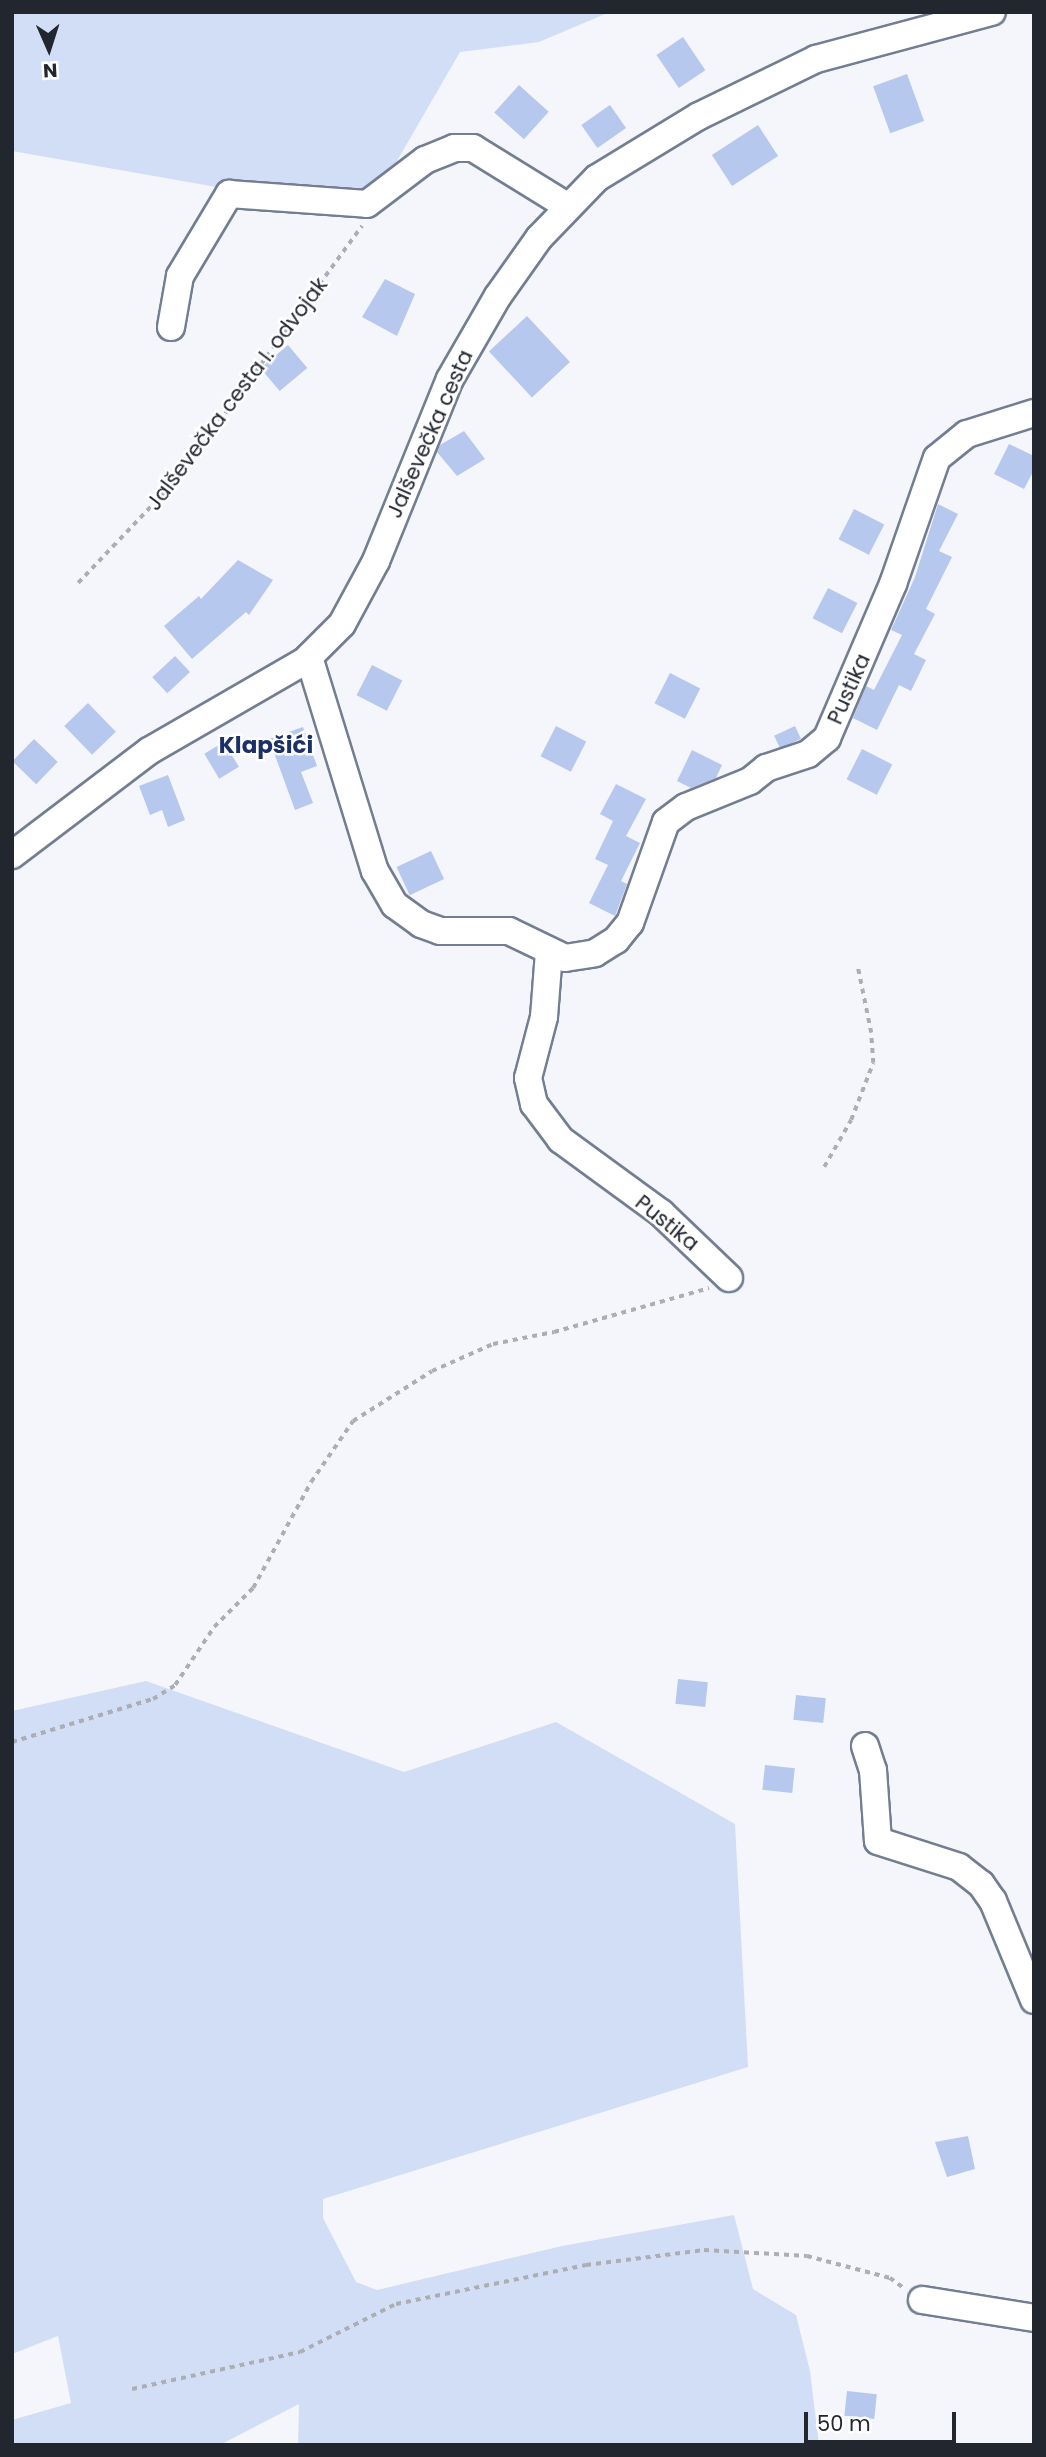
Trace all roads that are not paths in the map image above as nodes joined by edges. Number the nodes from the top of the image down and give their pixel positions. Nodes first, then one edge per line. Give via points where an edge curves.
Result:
1 (992, 12) edge
2 (567, 206) junction
3 (172, 327) dead end
4 (1034, 413) edge
5 (309, 657) junction
6 (12, 855) edge
7 (549, 952) junction
8 (729, 1278) road end
9 (865, 1746) dead end
10 (1034, 2000) edge
11 (922, 2300) road end
12 (1034, 2318) edge

1 - 2 street, Jalševečka cesta via 816,58 649,144 597,178
2 - 3 street via 473,148 454,148 425,160 368,204 229,194 180,276
2 - 5 street, Jalševečka cesta via 498,296 450,379 361,594 342,624
4 - 7 street, Pustika via 967,434 937,458 851,688 818,748 675,814 662,831 639,901 616,940 579,957
5 - 6 street, Jalševečka cesta via 149,751
5 - 7 street, Pustika via 374,872 394,905 440,931 509,931
7 - 8 street, Pustika via 544,1017 528,1078 534,1104 561,1140 661,1213
9 - 10 street via 873,1770 878,1841 959,1867 981,1884 993,1901
11 - 12 street

